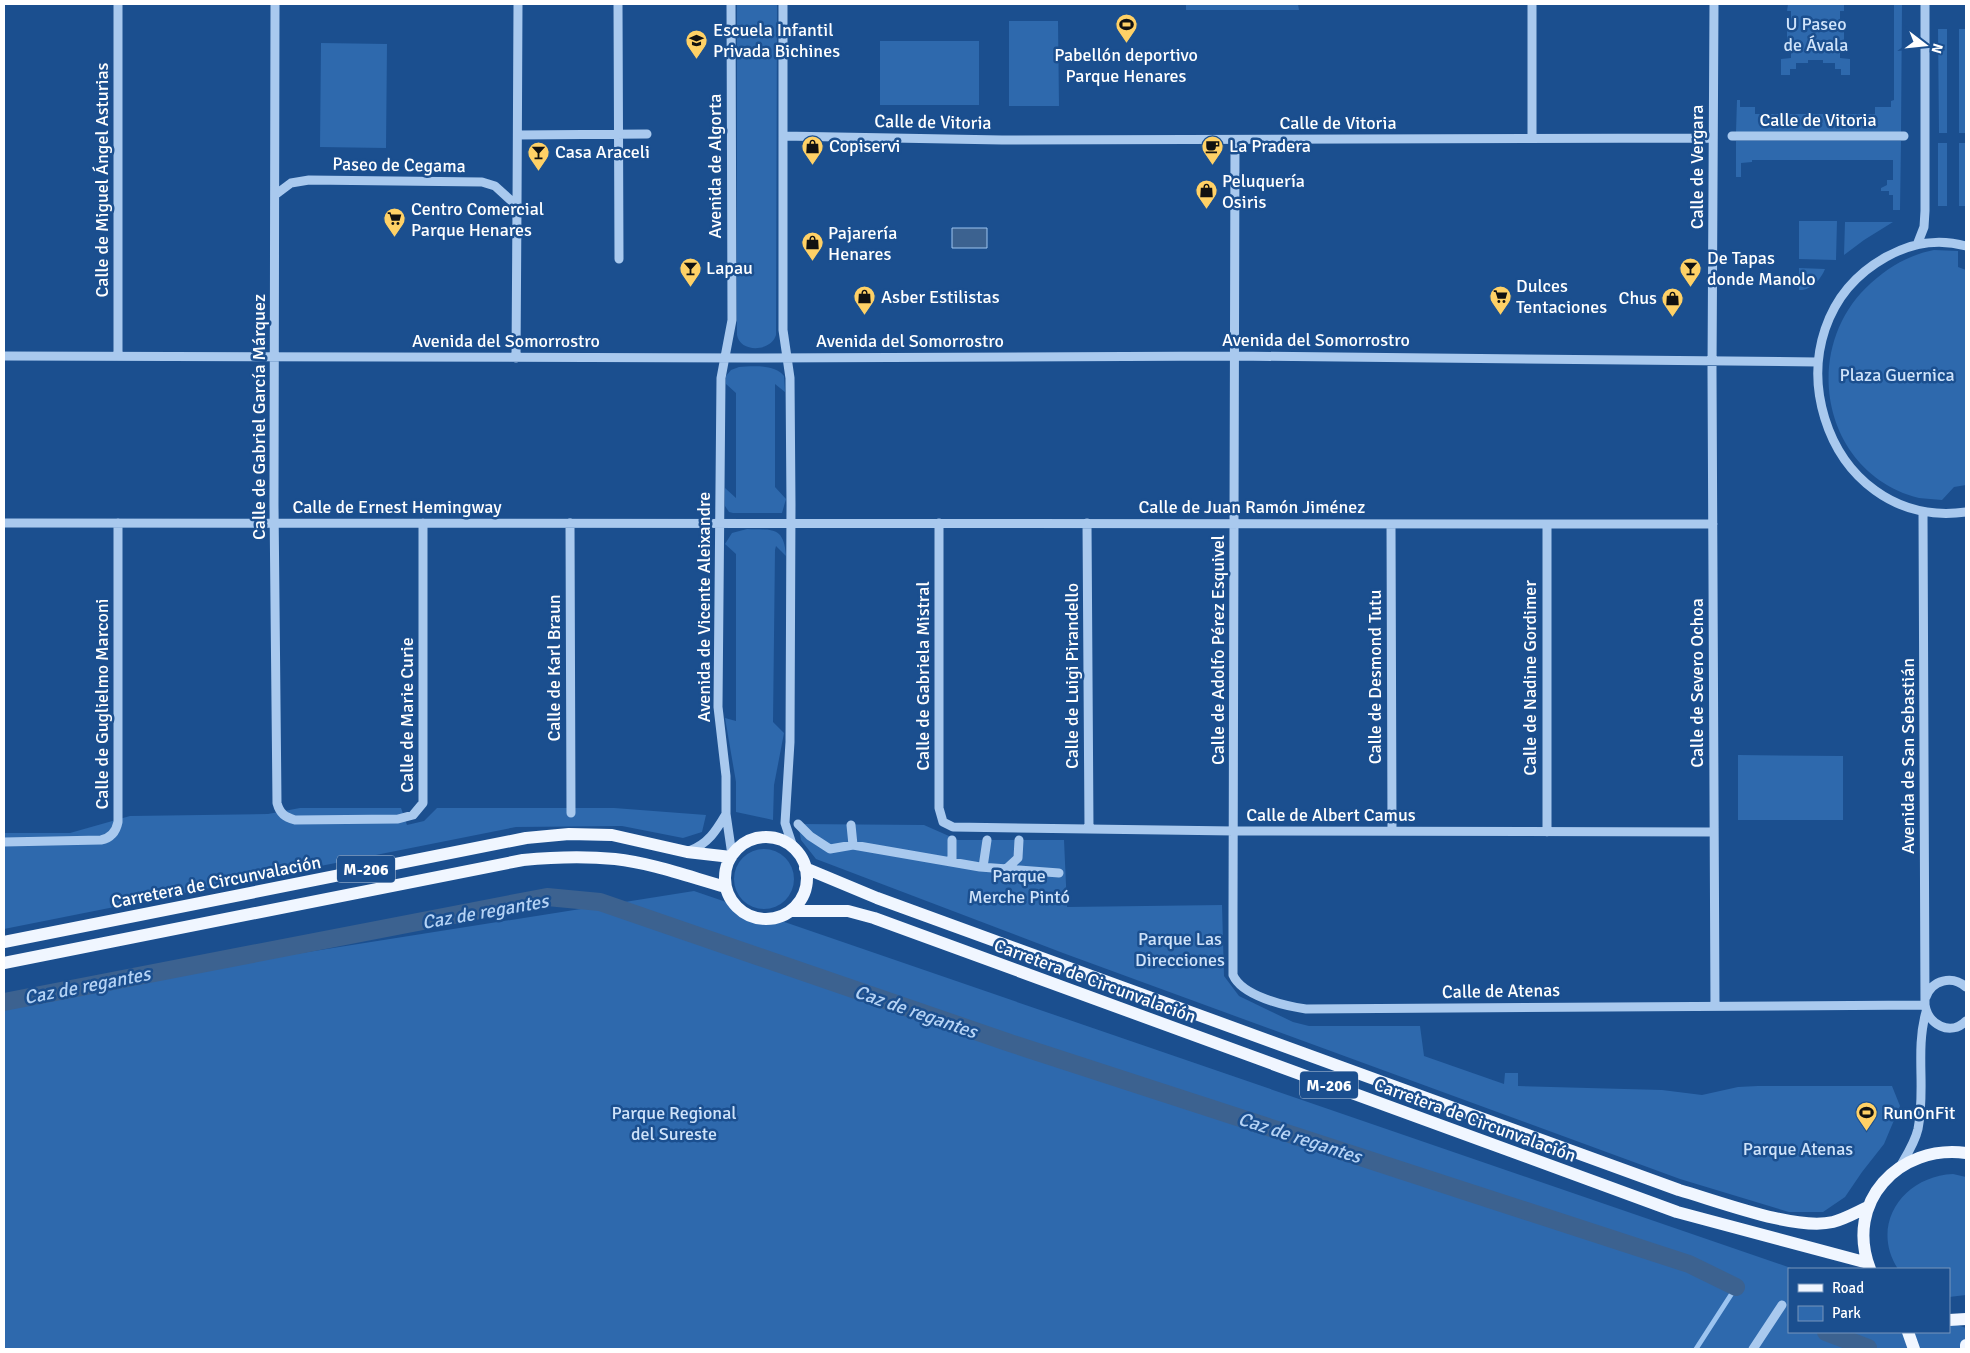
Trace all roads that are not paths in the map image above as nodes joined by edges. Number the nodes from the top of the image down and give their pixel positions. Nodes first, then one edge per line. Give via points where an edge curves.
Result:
1 (118, 4) edge
2 (275, 4) edge
3 (518, 4) edge
4 (618, 4) edge
5 (731, 4) edge
6 (783, 4) edge
7 (1532, 4) edge
8 (1714, 4) edge
9 (1926, 4) edge
10 (619, 134) junction
11 (647, 134) dead end
12 (518, 135) junction
13 (783, 136) junction
14 (1732, 136) dead end
15 (1904, 136) dead end
16 (1532, 138) junction
17 (1713, 138) junction
18 (1235, 140) junction
19 (275, 194) junction
20 (518, 206) junction
21 (1917, 245) junction
22 (1966, 246) edge
23 (619, 260) dead end
24 (4, 356) edge
25 (118, 356) junction
26 (276, 356) junction
27 (1234, 356) junction
28 (723, 357) junction
29 (516, 358) junction
30 (786, 358) junction
31 (1712, 360) junction
32 (1817, 362) junction
33 (1966, 512) edge
34 (1923, 513) junction
35 (720, 522) junction
36 (4, 523) edge
37 (118, 523) junction
38 (274, 523) junction
39 (423, 523) junction
40 (570, 523) junction
41 (790, 523) junction
42 (939, 523) junction
43 (1087, 523) junction
44 (1234, 524) junction
45 (1391, 524) junction
46 (1546, 524) junction
47 (1713, 524) junction
48 (570, 813) dead end
49 (726, 814) junction
50 (295, 820) joint
51 (798, 824) dead end
52 (851, 825) dead end
53 (949, 826) joint
54 (1089, 830) junction
55 (1234, 831) junction
56 (1392, 831) junction
57 (1547, 832) junction
58 (1714, 832) junction
59 (952, 840) dead end
60 (987, 840) dead end
61 (1019, 840) dead end
62 (4, 842) edge
63 (853, 845) junction
64 (793, 848) junction
65 (687, 852) junction
66 (731, 856) junction
67 (952, 862) junction
68 (984, 867) junction
69 (805, 868) junction
70 (1006, 869) junction
71 (1059, 873) dead end
72 (726, 887) junction
73 (791, 911) junction
74 (4, 942) edge
75 (4, 963) edge
76 (1966, 987) edge
77 (1715, 1006) junction
78 (1925, 1006) junction
79 (1966, 1021) edge
80 (1966, 1152) edge
81 (1902, 1165) junction
82 (1868, 1207) junction
83 (1869, 1266) edge
84 (1782, 1305) dead end
85 (1966, 1318) edge
86 (1950, 1320) edge
87 (1908, 1333) edge
88 (1966, 1345) edge
89 (1753, 1349) edge
90 (1914, 1349) edge
91 (1966, 1349) edge

1 - 25 street, Calle de Miguel Ángel Asturias
2 - 19 street, Calle de Gabriel García Márquez
3 - 12 street
4 - 10 street
5 - 28 street, Avenida de Algorta via 732,320
6 - 13 street
7 - 16 street
8 - 17 street, Calle de Vergara
9 - 21 street via 1926,211
10 - 11 street
10 - 12 street
10 - 23 street
12 - 20 street
13 - 18 street, Calle de Vitoria
13 - 30 street via 783,330
14 - 15 street, Calle de Vitoria
16 - 17 street, Calle de Vitoria
16 - 18 street, Calle de Vitoria
17 - 31 street, Calle de Vergara
18 - 27 street, Calle de Adolfo Pérez Esquivel
19 - 20 street, Paseo de Cegama via 291,183 309,180 482,182 495,186
19 - 26 street, Calle de Gabriel García Márquez
20 - 29 street
21 - 22 street via 1937,242
21 - 32 street via 1865,271 1842,296 1826,325
24 - 25 street, Avenida del Somorrostro
25 - 26 street, Avenida del Somorrostro
26 - 29 street, Avenida del Somorrostro
26 - 38 street, Calle de Gabriel García Márquez
27 - 30 street, Avenida del Somorrostro
27 - 31 street, Avenida del Somorrostro
27 - 44 street, Calle de Adolfo Pérez Esquivel
28 - 29 street, Avenida del Somorrostro
28 - 30 street, Avenida del Somorrostro
28 - 35 street, Avenida de Vicente Aleixandre
30 - 41 street via 790,378
31 - 32 street, Avenida del Somorrostro
31 - 47 street, Calle de Severo Ochoa
32 - 34 street via 1822,413 1841,456 1875,491
33 - 34 street
34 - 78 street, Avenida de San Sebastián
35 - 40 street, Calle de Ernest Hemingway
35 - 41 street, Calle de Ernest Hemingway
35 - 49 street, Avenida de Vicente Aleixandre via 718,708 726,776
36 - 37 street, Calle de Ernest Hemingway
37 - 38 street, Calle de Ernest Hemingway
37 - 62 street, Calle de Guglielmo Marconi via 116,830 101,840
38 - 39 street, Calle de Ernest Hemingway
38 - 50 street, Calle de Gabriel García Márquez via 277,803 283,815
39 - 40 street, Calle de Ernest Hemingway
39 - 50 street, Calle de Marie Curie via 423,803 413,815 398,819
40 - 48 street, Calle de Karl Braun
41 - 42 street, Calle de Juan Ramón Jiménez
41 - 64 street via 790,742 785,823
42 - 43 street, Calle de Juan Ramón Jiménez
42 - 53 street, Calle de Gabriela Mistral via 939,808 943,822
43 - 44 street, Calle de Juan Ramón Jiménez
43 - 54 street, Calle de Luigi Pirandello
44 - 45 street, Calle de Juan Ramón Jiménez
44 - 55 street, Calle de Adolfo Pérez Esquivel
45 - 46 street, Calle de Juan Ramón Jiménez
45 - 56 street, Calle de Desmond Tutu
46 - 47 street, Calle de Juan Ramón Jiménez
46 - 57 street, Calle de Nadine Gordimer
47 - 58 street, Calle de Severo Ochoa
49 - 65 street via 713,836
49 - 66 street, Avenida de Vicente Aleixandre
51 - 63 street via 830,849
52 - 63 street
53 - 54 street, Calle de Albert Camus
54 - 55 street, Calle de Albert Camus
55 - 56 street, Calle de Albert Camus
55 - 77 street, Calle de Atenas via 1233,975 1244,989 1288,1006 1306,1009
56 - 57 street, Calle de Albert Camus
57 - 58 street, Calle de Albert Camus
58 - 77 street, Calle de Severo Ochoa
59 - 67 street
60 - 68 street
61 - 70 street via 1018,858
63 - 67 street
64 - 66 main road via 777,839 760,838 744,844
64 - 69 main road
65 - 66 main road, Carretera de Circunvalación / M-206
65 - 74 main road, Carretera de Circunvalación / M-206 via 612,836 569,834 526,838
66 - 72 main road via 725,871
67 - 68 street
68 - 70 street
69 - 73 main road via 806,887
69 - 82 main road, Carretera de Circunvalación / M-206 via 877,898 1679,1190 1810,1224 1833,1222
70 - 71 street
72 - 73 main road, M-206 via 737,908 757,919 781,917
72 - 75 main road, M-206 via 616,859 567,856 523,860
73 - 83 main road, Carretera de Circunvalación / M-206 via 848,911 874,918 1677,1212
76 - 78 street via 1954,980 1945,980 1930,988
77 - 78 street, Calle de Atenas
78 - 79 street via 1935,1024 1942,1027 1956,1027
78 - 81 street, Avenida de San Sebastián via 1920,1032 1918,1129
80 - 81 main road, M-206 via 1951,1150 1925,1154
81 - 82 main road, M-206 via 1883,1181
82 - 83 main road, M-206 via 1864,1237
84 - 89 street
85 - 86 main road
87 - 90 main road
88 - 91 main road

